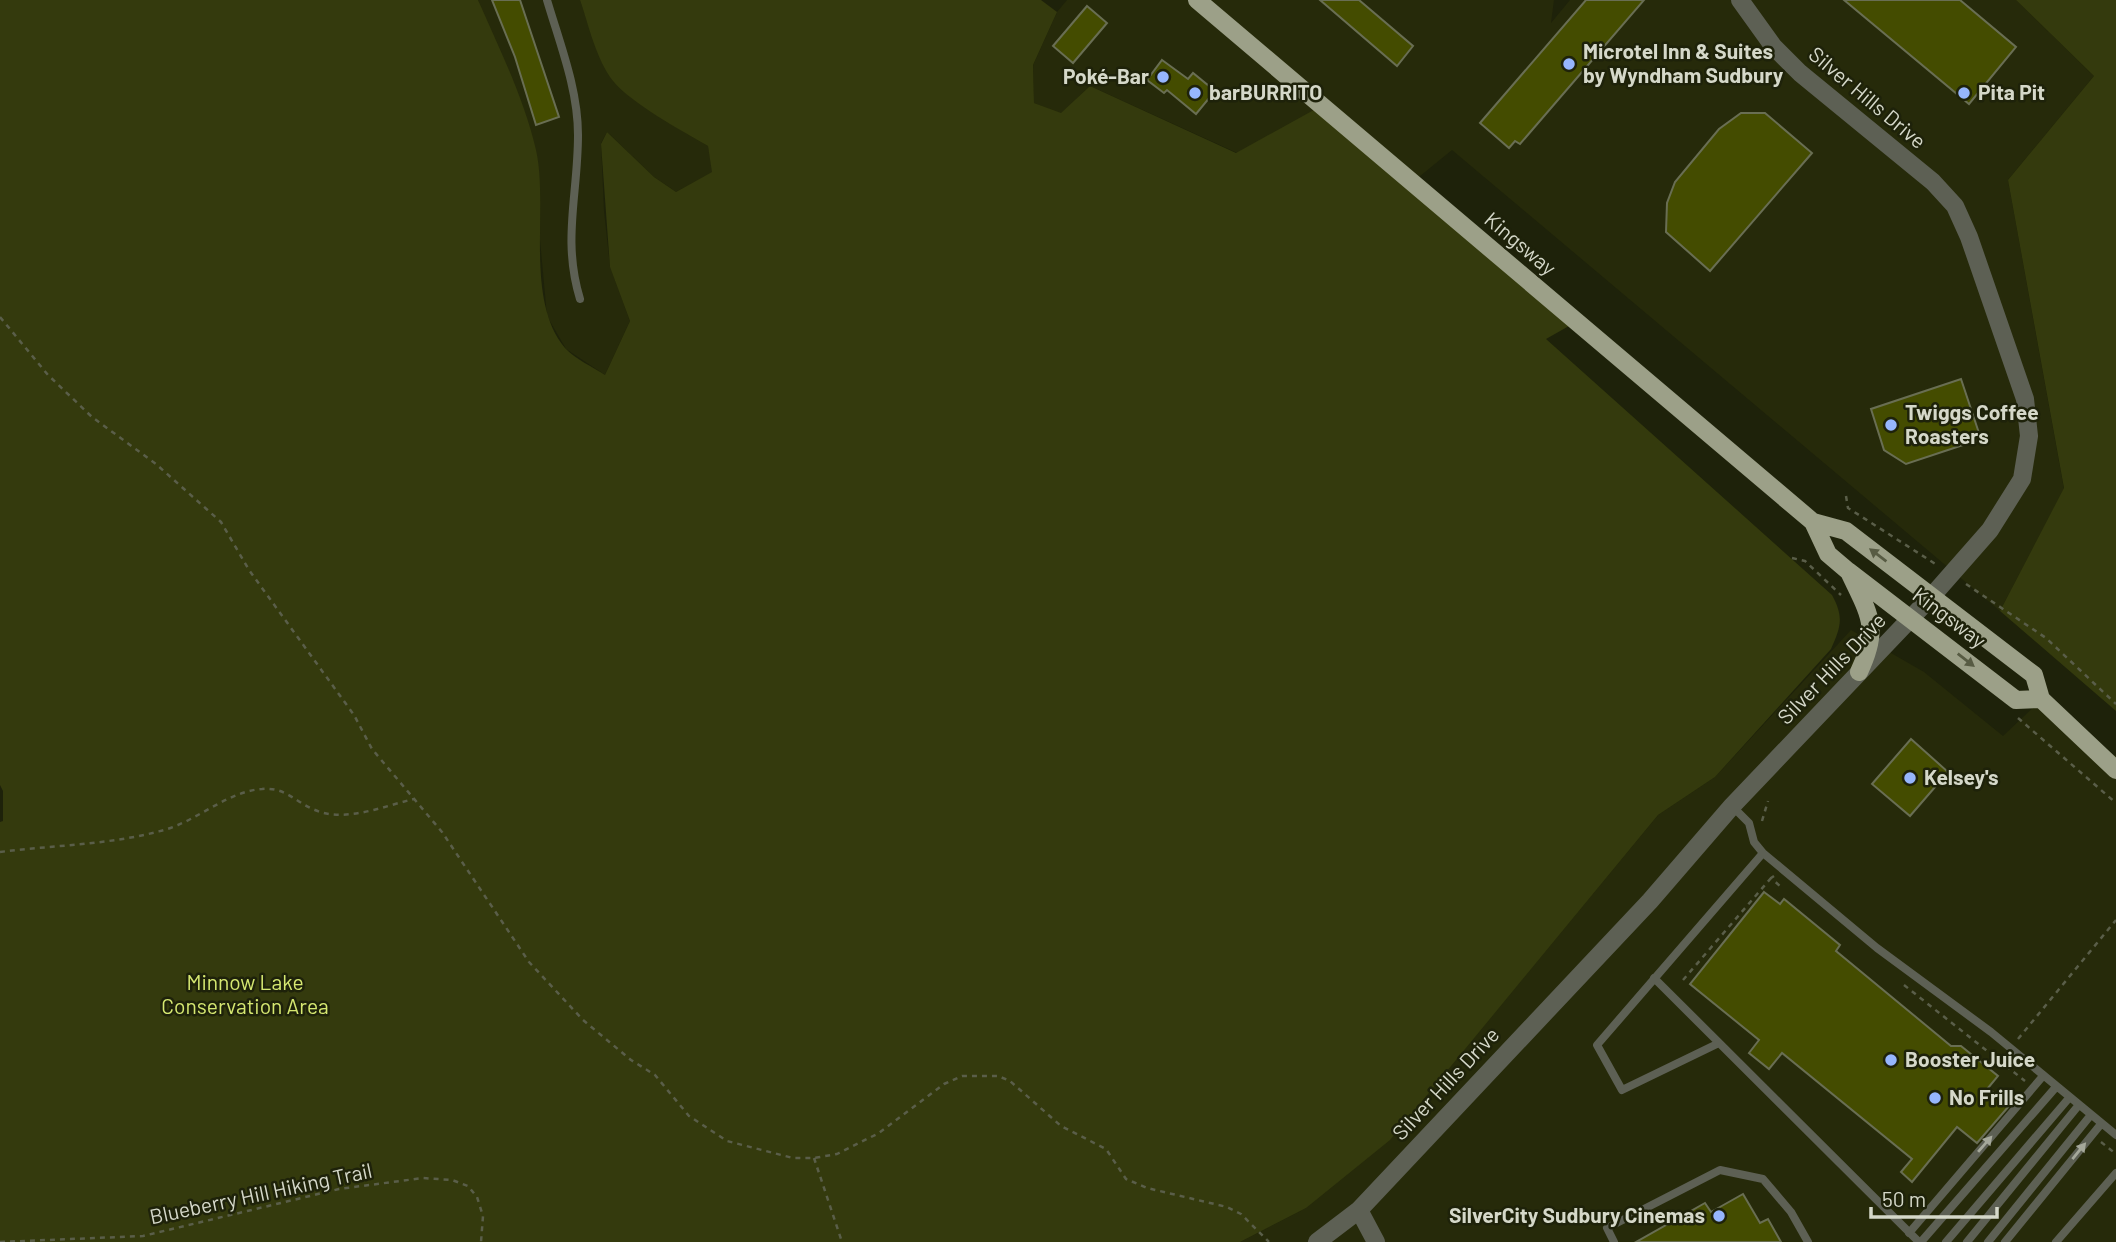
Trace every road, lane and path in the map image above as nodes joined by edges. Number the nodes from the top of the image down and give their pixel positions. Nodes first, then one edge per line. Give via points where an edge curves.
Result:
1 (547, 0) edge
2 (1197, 0) edge
3 (1740, 0) edge
4 (580, 299) dead end
5 (0, 317) edge
6 (1846, 496) dead end
7 (1813, 522) junction
8 (1849, 571) junction
9 (1951, 574) junction
10 (1932, 596) junction
11 (1911, 619) junction
12 (1859, 672) junction
13 (2041, 699) junction
14 (2116, 704) edge
15 (2116, 770) edge
16 (414, 799) junction
17 (1732, 806) junction
18 (0, 852) edge
19 (1763, 853) junction
20 (1770, 878) dead end
21 (2116, 920) edge
22 (1654, 978) junction
23 (1683, 980) dead end
24 (1718, 1043) junction
25 (2010, 1049) junction
26 (1999, 1062) dead end
27 (2043, 1076) junction
28 (2056, 1087) junction
29 (2069, 1098) junction
30 (2078, 1106) junction
31 (2090, 1116) junction
32 (2101, 1125) junction
33 (2116, 1135) edge
34 (814, 1157) junction
35 (2116, 1173) edge
36 (1359, 1210) junction
37 (1909, 1233) junction
38 (0, 1242) edge
39 (481, 1242) edge
40 (842, 1242) edge
41 (1269, 1242) edge
42 (1317, 1242) edge
43 (1376, 1242) edge
44 (1614, 1242) edge
45 (1808, 1242) edge
46 (1920, 1242) edge
47 (1946, 1242) edge
48 (1967, 1242) edge
49 (1988, 1242) edge
50 (2005, 1242) edge
51 (2056, 1242) edge

1 - 4 lane via 576,111 570,229 571,269
2 - 7 main road, Kingsway
3 - 9 street, Silver Hills Drive via 1773,46 1800,73 1933,182 1955,206 1969,237 2025,399 2029,436 2022,479 1990,530
5 - 16 path via 48,375 92,417 156,464 221,522 249,570 354,715 372,750
6 - 9 path via 1848,508
7 - 8 main road, Kingsway via 1828,554
10 -> 7 main road, Kingsway via 1846,531
8 - 11 main road, Kingsway
8 - 12 main road via 1871,631 1872,645
9 - 10 street, Silver Hills Drive
9 - 14 path via 2046,638
10 - 11 street, Silver Hills Drive
10 - 13 main road, Kingsway via 2034,675
11 - 12 street, Silver Hills Drive
11 -> 13 main road, Kingsway via 2016,700
12 - 17 street, Silver Hills Drive
13 - 15 main road, Kingsway
16 - 18 path via 350,814 327,813 277,788 259,789 166,830
16 - 34 path via 442,831 529,962 583,1020 655,1075 689,1116 727,1141 793,1158
17 - 19 lane via 1749,822 1754,842
17 - 36 street, Silver Hills Drive via 1650,901
19 - 22 lane
19 - 25 lane via 1877,948
20 - 23 path
21 - 25 path
22 - 24 lane
22 - 24 lane via 1597,1045 1622,1090
24 - 37 lane
25 - 26 path
25 - 27 lane
27 - 28 lane
37 -> 27 lane
28 - 29 lane
28 - 46 lane
29 - 30 lane
29 - 47 lane
30 - 31 lane
30 - 48 lane
31 - 32 lane
31 - 49 lane
32 - 33 lane
50 -> 32 lane
34 - 40 path
34 - 41 path via 837,1154 879,1133 944,1084 962,1076 998,1076 1010,1081 1061,1126 1106,1149 1126,1179 1166,1194 1227,1206
35 - 51 lane
36 - 42 street, Silver Hills Drive
36 - 43 street
37 - 46 lane
38 - 39 path, Blueberry Hill Hiking Trail via 143,1236 339,1189 423,1178 468,1186 483,1216
44 - 45 lane via 1607,1228 1720,1170 1763,1179 1791,1212

